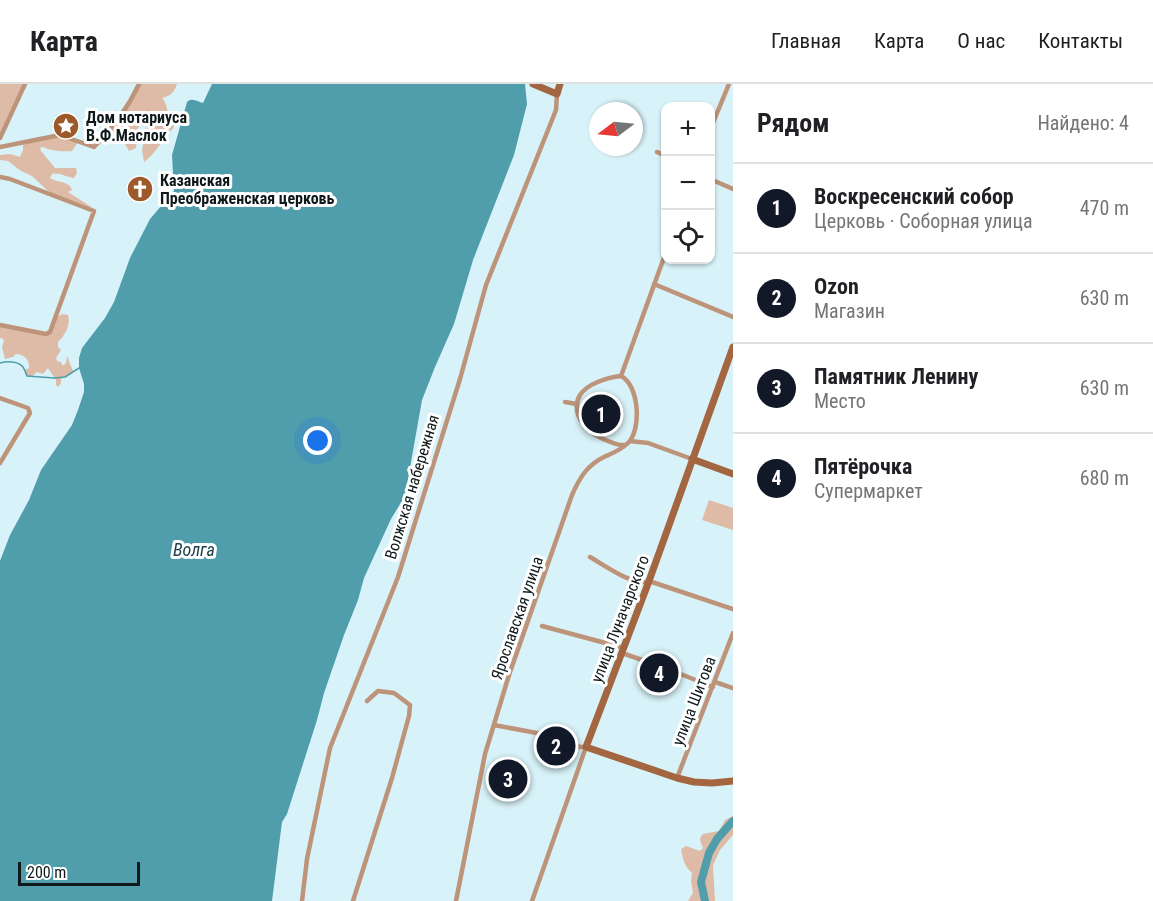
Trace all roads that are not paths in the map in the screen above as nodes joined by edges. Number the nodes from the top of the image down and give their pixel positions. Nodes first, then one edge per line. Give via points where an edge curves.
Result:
1 (25, 84) edge
2 (139, 84) edge
3 (533, 84) edge
4 (561, 84) edge
5 (729, 84) edge
6 (557, 94) junction
7 (715, 120) edge
8 (0, 138) edge
9 (0, 147) edge
10 (657, 152) dead end
11 (661, 154) edge
12 (0, 177) edge
13 (715, 181) edge
14 (733, 189) edge
15 (662, 264) edge
16 (654, 284) junction
17 (733, 317) edge
18 (0, 325) edge
19 (733, 347) edge
20 (621, 375) junction
21 (0, 398) edge
22 (565, 402) dead end
23 (577, 404) junction
24 (627, 443) junction
25 (692, 459) junction
26 (0, 463) edge
27 (733, 474) edge
28 (590, 557) dead end
29 (649, 581) junction
30 (733, 609) edge
31 (542, 626) dead end
32 (733, 633) edge
33 (623, 651) junction
34 (714, 684) junction
35 (733, 688) edge
36 (367, 701) dead end
37 (494, 725) junction
38 (586, 747) junction
39 (677, 778) junction
40 (733, 781) edge
41 (302, 901) edge
42 (353, 901) edge
43 (456, 901) edge
44 (532, 901) edge

1 - 8 street
2 - 9 street via 121,117 94,147 60,135
3 - 6 street
4 - 6 street, Волжская набережная
5 - 7 street
6 - 41 street, Волжская набережная via 556,110 486,285 398,577 330,748
10 - 11 street
12 - 18 street via 94,211 49,334
13 - 14 street
15 - 16 street
16 - 17 street
16 - 20 street
19 - 25 street, улица Луначарского
20 - 23 street via 587,389
20 - 24 street via 632,386 636,405 634,433
21 - 26 street via 30,410
22 - 23 street
23 - 24 street via 582,422 592,432 618,445
24 - 25 street via 648,443
24 - 37 street, Ярославская улица via 591,466 576,485
25 - 27 street
25 - 29 street, улица Луначарского
28 - 29 street via 635,581
29 - 30 street
29 - 33 street, улица Луначарского
31 - 33 street
32 - 34 street, улица Шитова
33 - 34 street
33 - 38 street, улица Луначарского
34 - 35 street
34 - 39 street, улица Шитова
36 - 42 street via 378,692 394,693 410,705 392,778
37 - 38 street
37 - 43 street, Ярославская улица
38 - 39 street
38 - 44 street, улица Луначарского
39 - 40 street via 712,783

